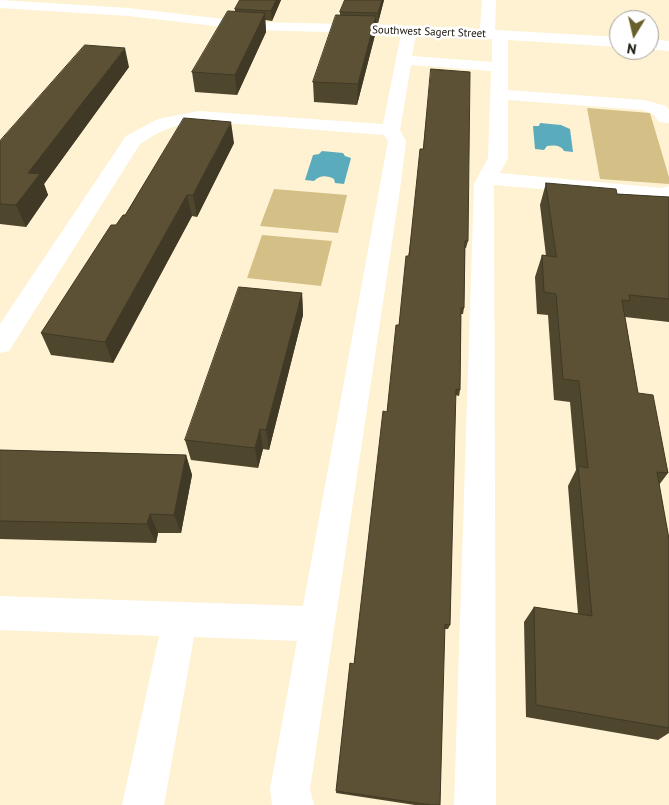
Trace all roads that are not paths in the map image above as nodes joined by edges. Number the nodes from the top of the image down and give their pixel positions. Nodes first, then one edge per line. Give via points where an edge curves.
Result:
1 (160, 0) edge
2 (489, 0) edge
3 (1, 5) edge
4 (148, 14) junction
5 (409, 30) junction
6 (494, 34) junction
7 (609, 41) edge
8 (403, 60) junction
9 (499, 67) junction
10 (499, 94) junction
11 (668, 122) edge
12 (391, 130) junction
13 (487, 178) junction
14 (669, 192) edge
15 (0, 344) edge
16 (0, 613) edge
17 (180, 619) junction
18 (318, 624) junction
19 (143, 805) edge
20 (293, 805) edge
21 (475, 805) edge

1 - 4 street
2 - 6 street
3 - 4 street, Southwest Sagert Street
4 - 5 street, Southwest Sagert Street via 273,27
5 - 6 street, Southwest Sagert Street
5 - 8 street
6 - 7 street, Southwest Sagert Street
6 - 9 street
8 - 9 street
8 - 12 street
9 - 10 street
10 - 11 street via 644,105 660,110
10 - 13 street via 498,158
12 - 15 street via 199,116 176,118 151,127 133,140
12 - 18 street via 397,141 392,182 365,328
13 - 14 street
13 - 21 street via 484,184
16 - 17 street
17 - 18 street
17 - 19 street
18 - 20 street via 290,789

